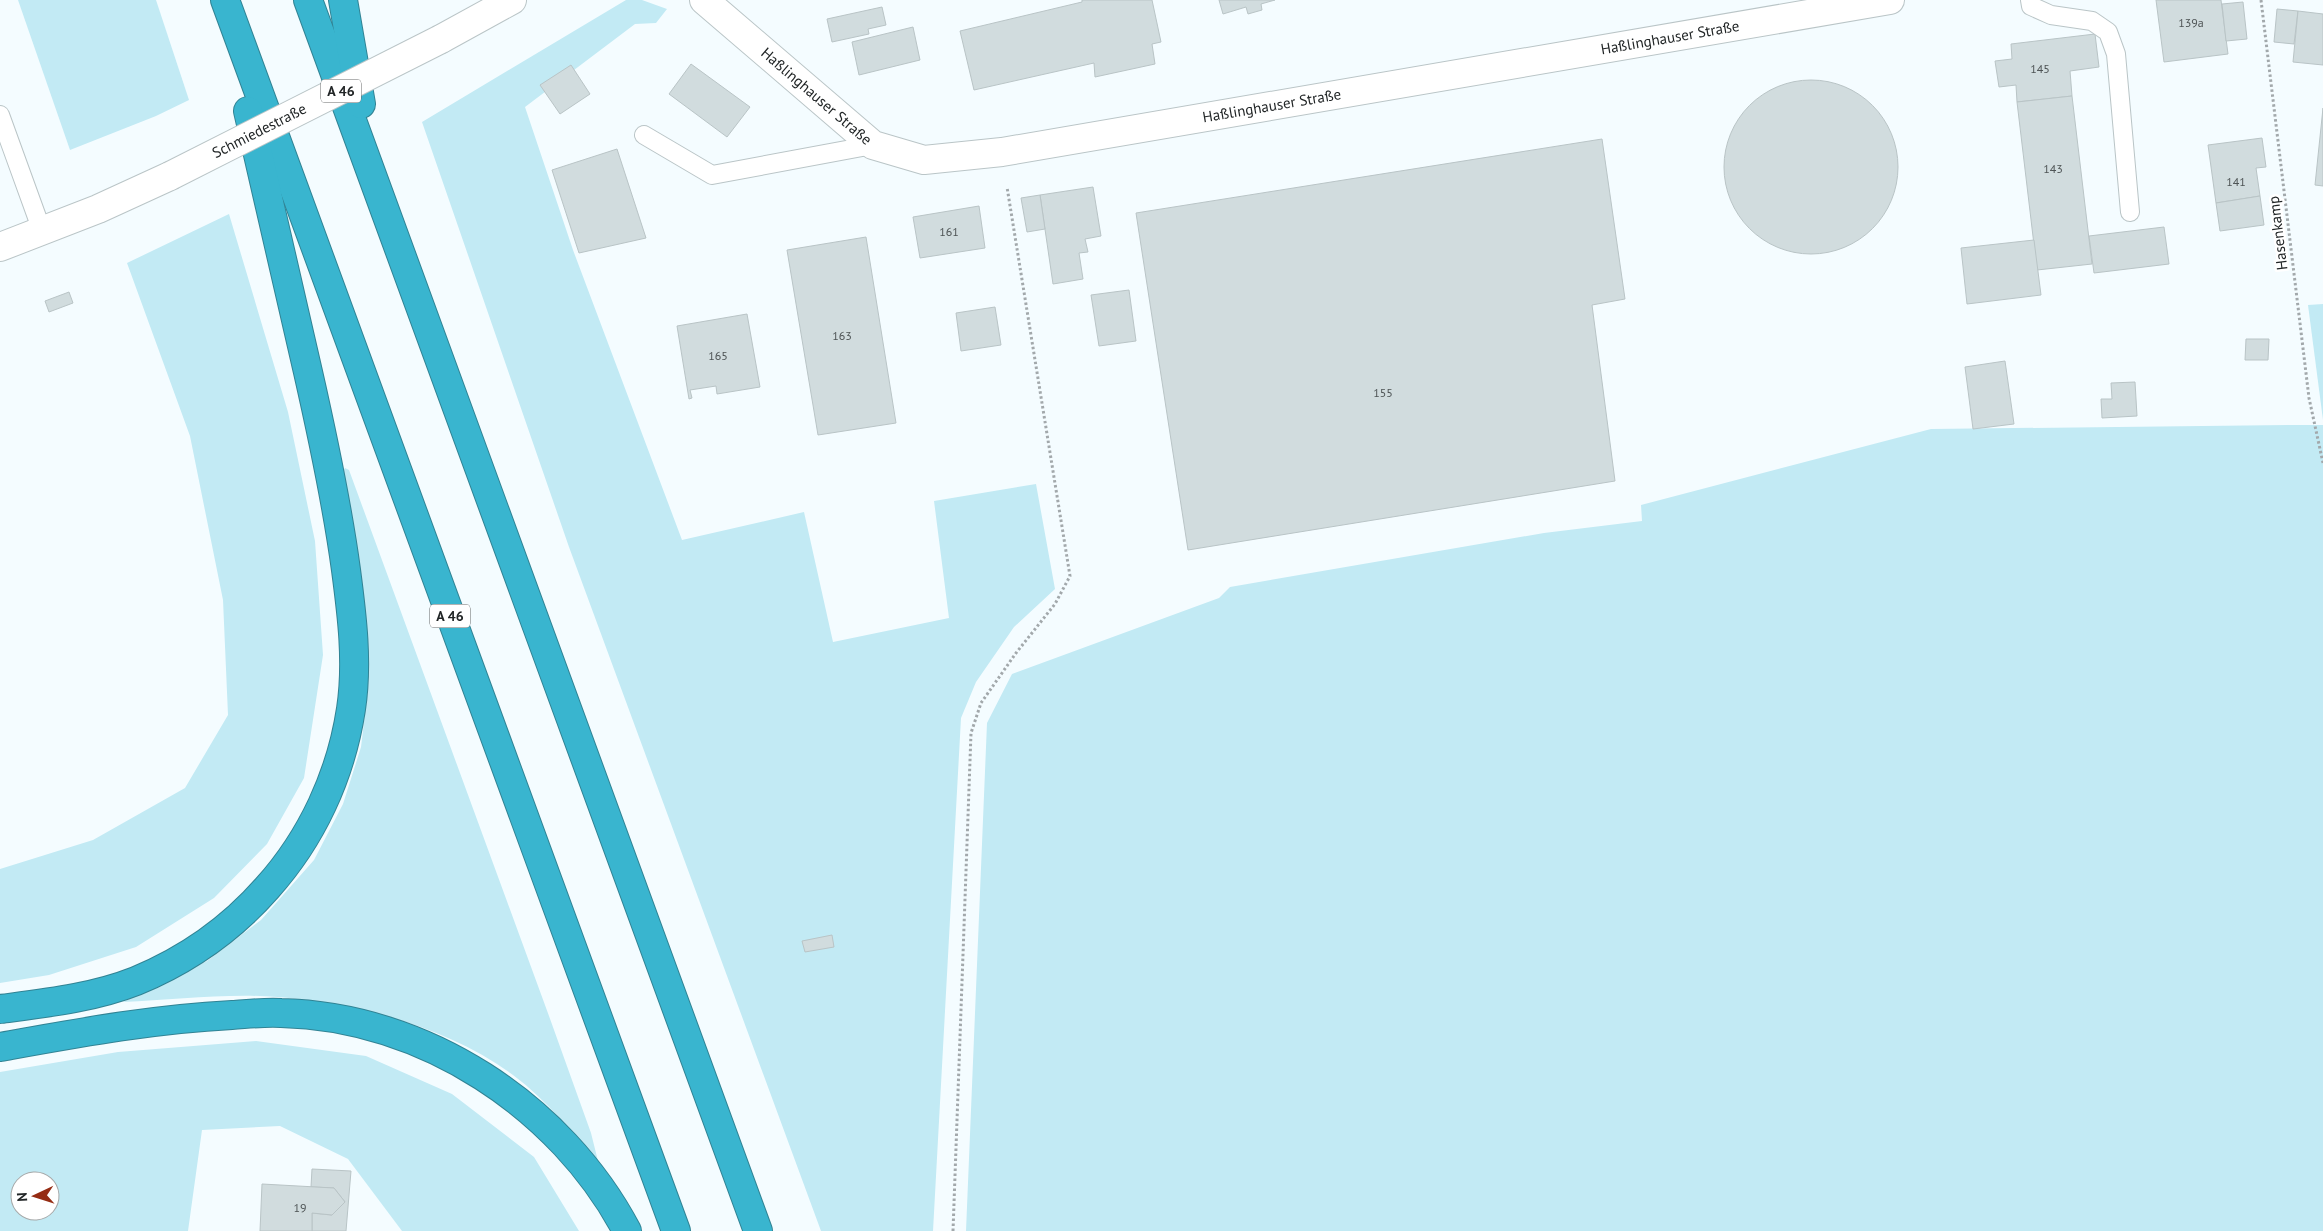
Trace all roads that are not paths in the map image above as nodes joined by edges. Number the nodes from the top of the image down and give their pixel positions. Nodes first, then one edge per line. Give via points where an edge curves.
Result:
1 (224, 0) edge
2 (308, 0) edge
3 (343, 0) edge
4 (512, 0) edge
5 (704, 0) edge
6 (1890, 0) edge
7 (2030, 0) edge
8 (0, 115) edge
9 (644, 135) dead end
10 (873, 145) junction
11 (374, 182) junction
12 (2130, 212) dead end
13 (42, 231) junction
14 (0, 247) edge
15 (0, 1009) edge
16 (0, 1047) edge
17 (627, 1231) edge
18 (676, 1231) edge
19 (758, 1231) edge

1 - 15 highway via 324,441 342,537 352,613 354,662 351,708 342,752 327,795 306,836 280,874 250,908 216,937 177,962 136,981 92,994
1 - 18 highway, A 46
2 - 11 highway, A 46
3 - 11 highway
4 - 13 street, Schmiedestraße, bridge via 441,40 170,176
5 - 10 street, Haßlinghauser Straße
6 - 10 street, Haßlinghauser Straße via 1002,152 924,160
7 - 12 lane via 2031,6 2051,15 2092,21 2108,32 2116,54
8 - 13 lane
9 - 10 lane via 712,175
11 - 19 highway, A 46
13 - 14 street, Schmiedestraße
16 - 17 highway via 111,1026 188,1017 281,1013 327,1017 371,1026 456,1060 531,1111 593,1177

